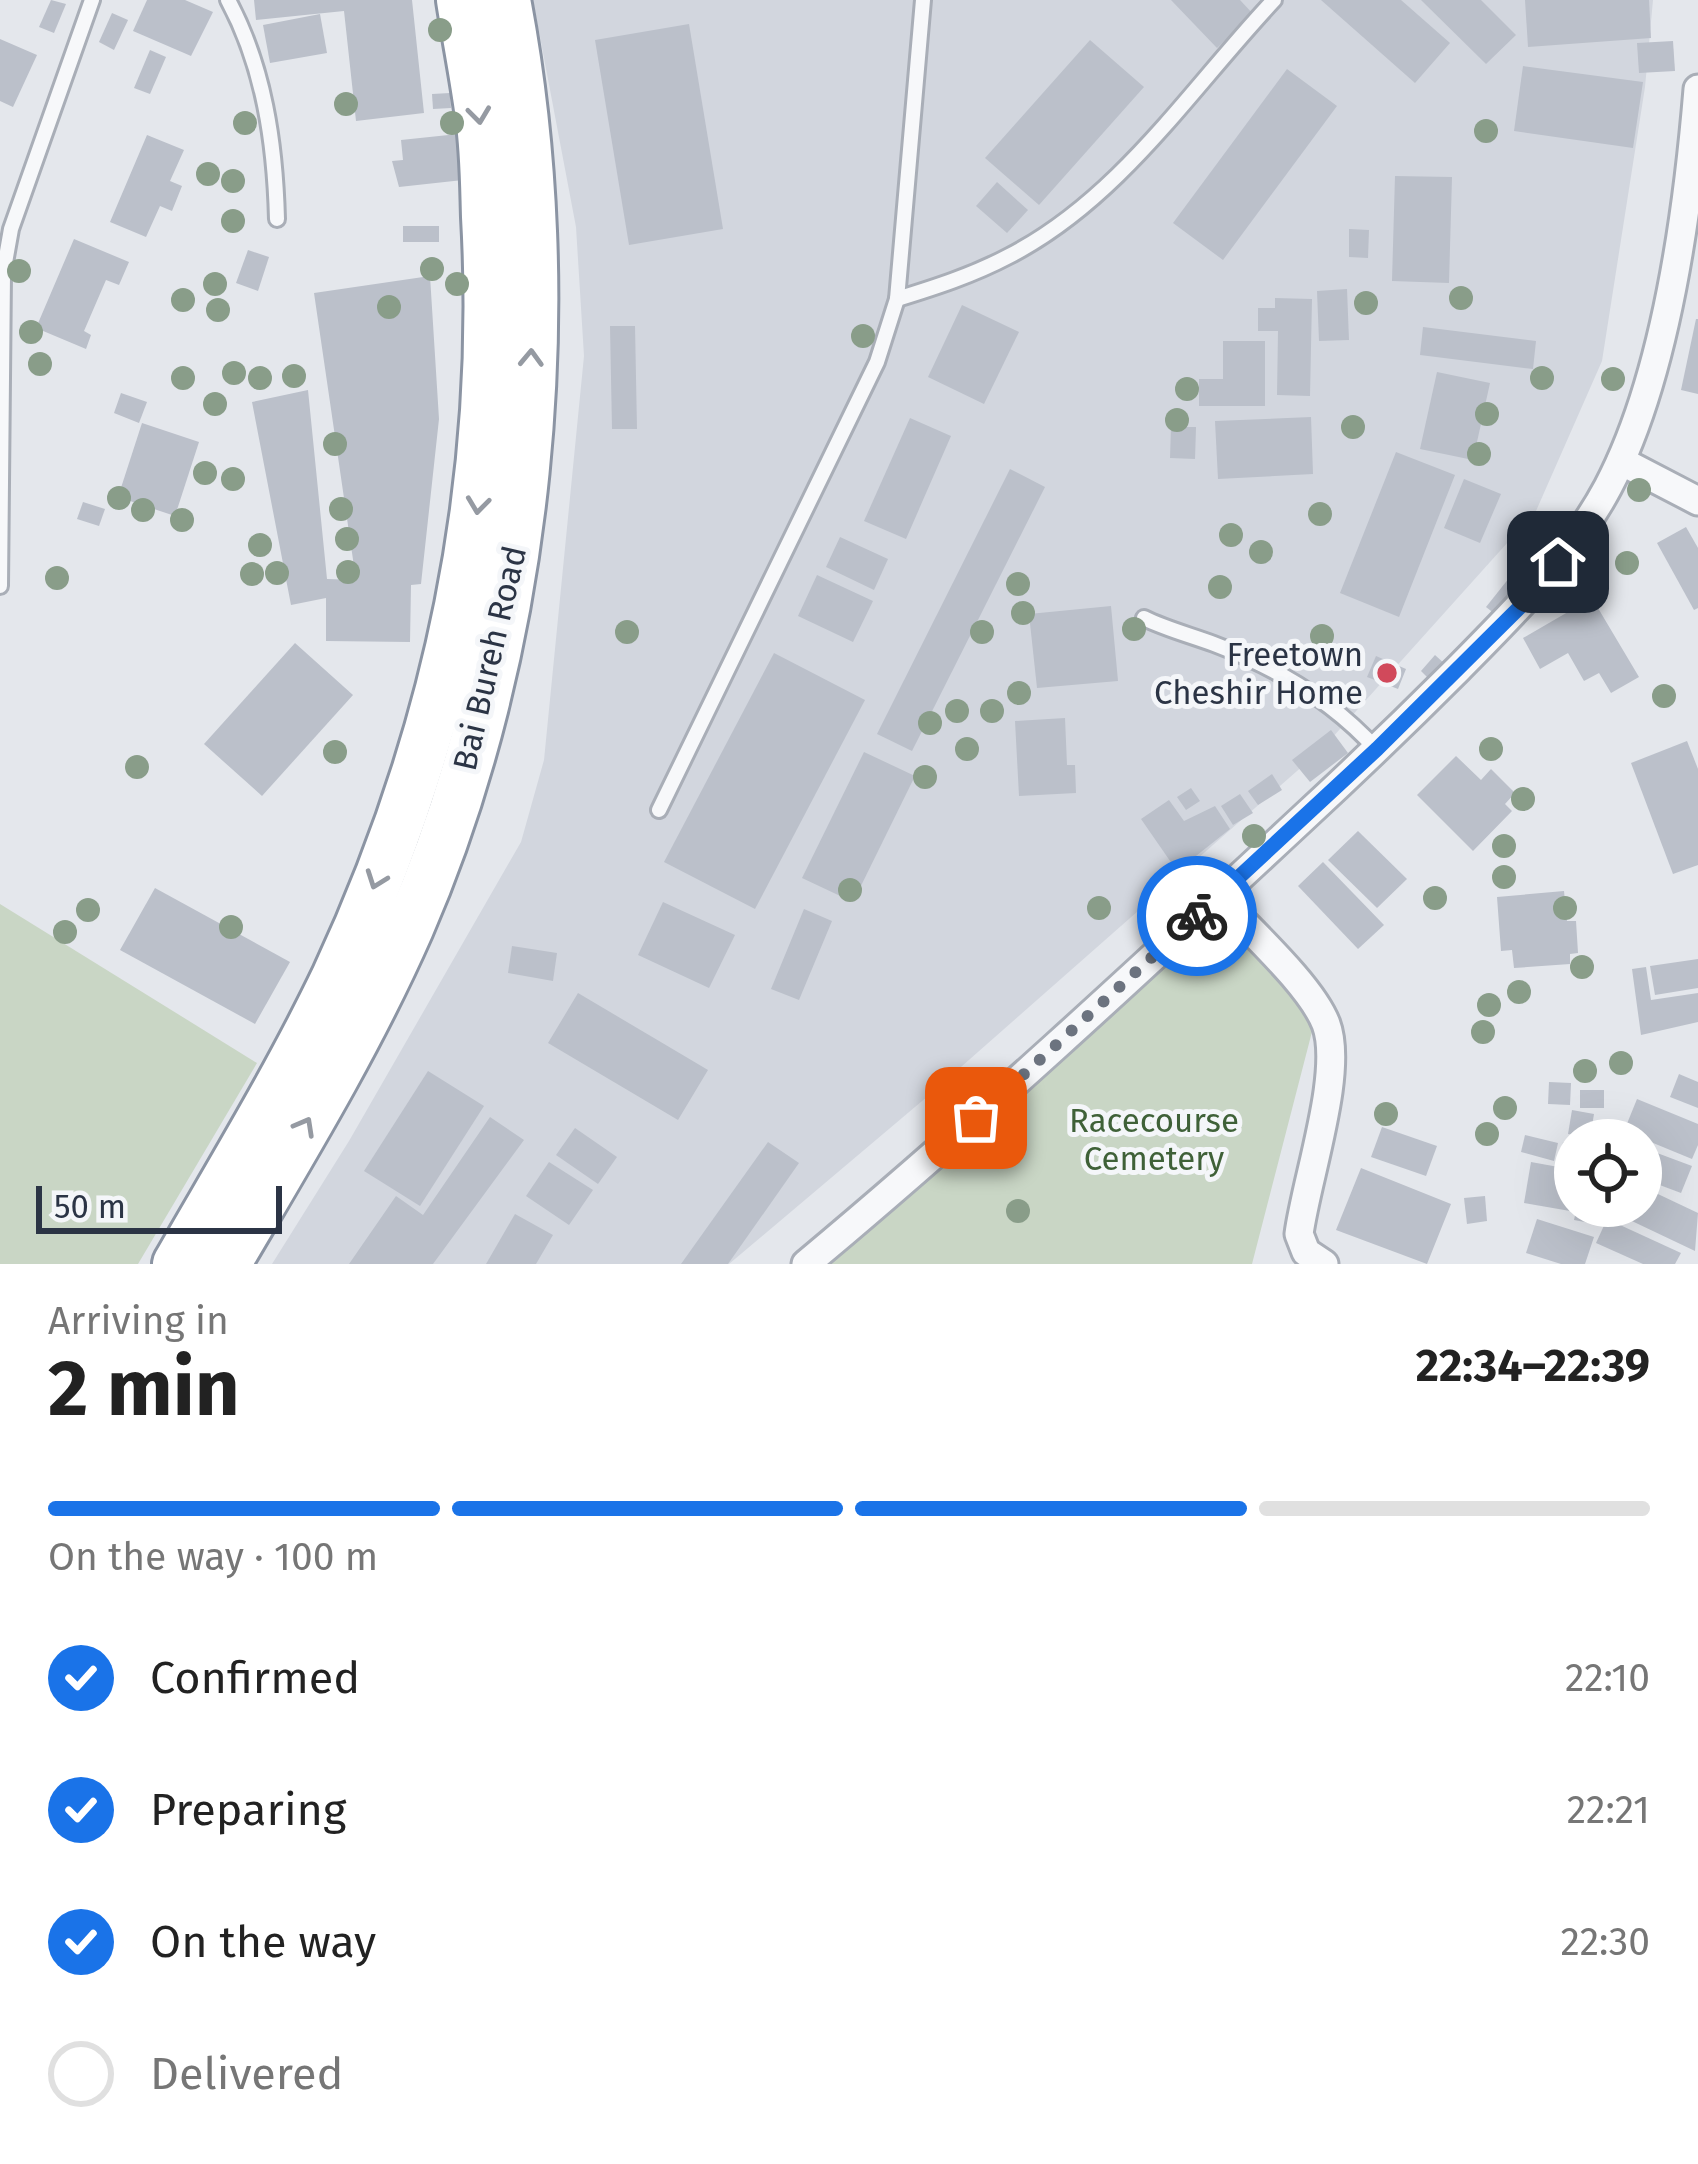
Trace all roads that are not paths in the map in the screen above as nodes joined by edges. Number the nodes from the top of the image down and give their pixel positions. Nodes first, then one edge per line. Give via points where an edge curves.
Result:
1 (92, 0) edge
2 (228, 0) edge
3 (461, 0) edge
4 (506, 0) edge
5 (923, 0) edge
6 (1274, 0) edge
7 (1698, 89) edge
8 (277, 218) dead end
9 (897, 299) junction
10 (1621, 461) junction
11 (1698, 501) edge
12 (0, 586) edge
13 (1144, 618) dead end
14 (1377, 749) junction
15 (659, 810) dead end
16 (1219, 897) junction
17 (177, 1264) edge
18 (226, 1264) edge
19 (806, 1264) edge
20 (1324, 1264) edge

1 - 12 lane via 3,274
2 - 8 lane via 264,100
3 -> 17 highway via 481,121 490,277 478,512 454,642 366,910
18 -> 4 highway, Bai Bureh Road via 409,928 495,656 522,515 533,278 524,121
5 - 9 lane
6 - 9 lane via 1087,202 1012,255
7 - 10 street via 1662,328
9 - 15 lane via 834,457
10 - 11 street
10 - 14 street via 1585,528 1531,596
13 - 14 lane via 1294,682
14 - 16 street
16 - 19 street
16 - 20 street via 1326,1024 1332,1055 1299,1234 1306,1252

